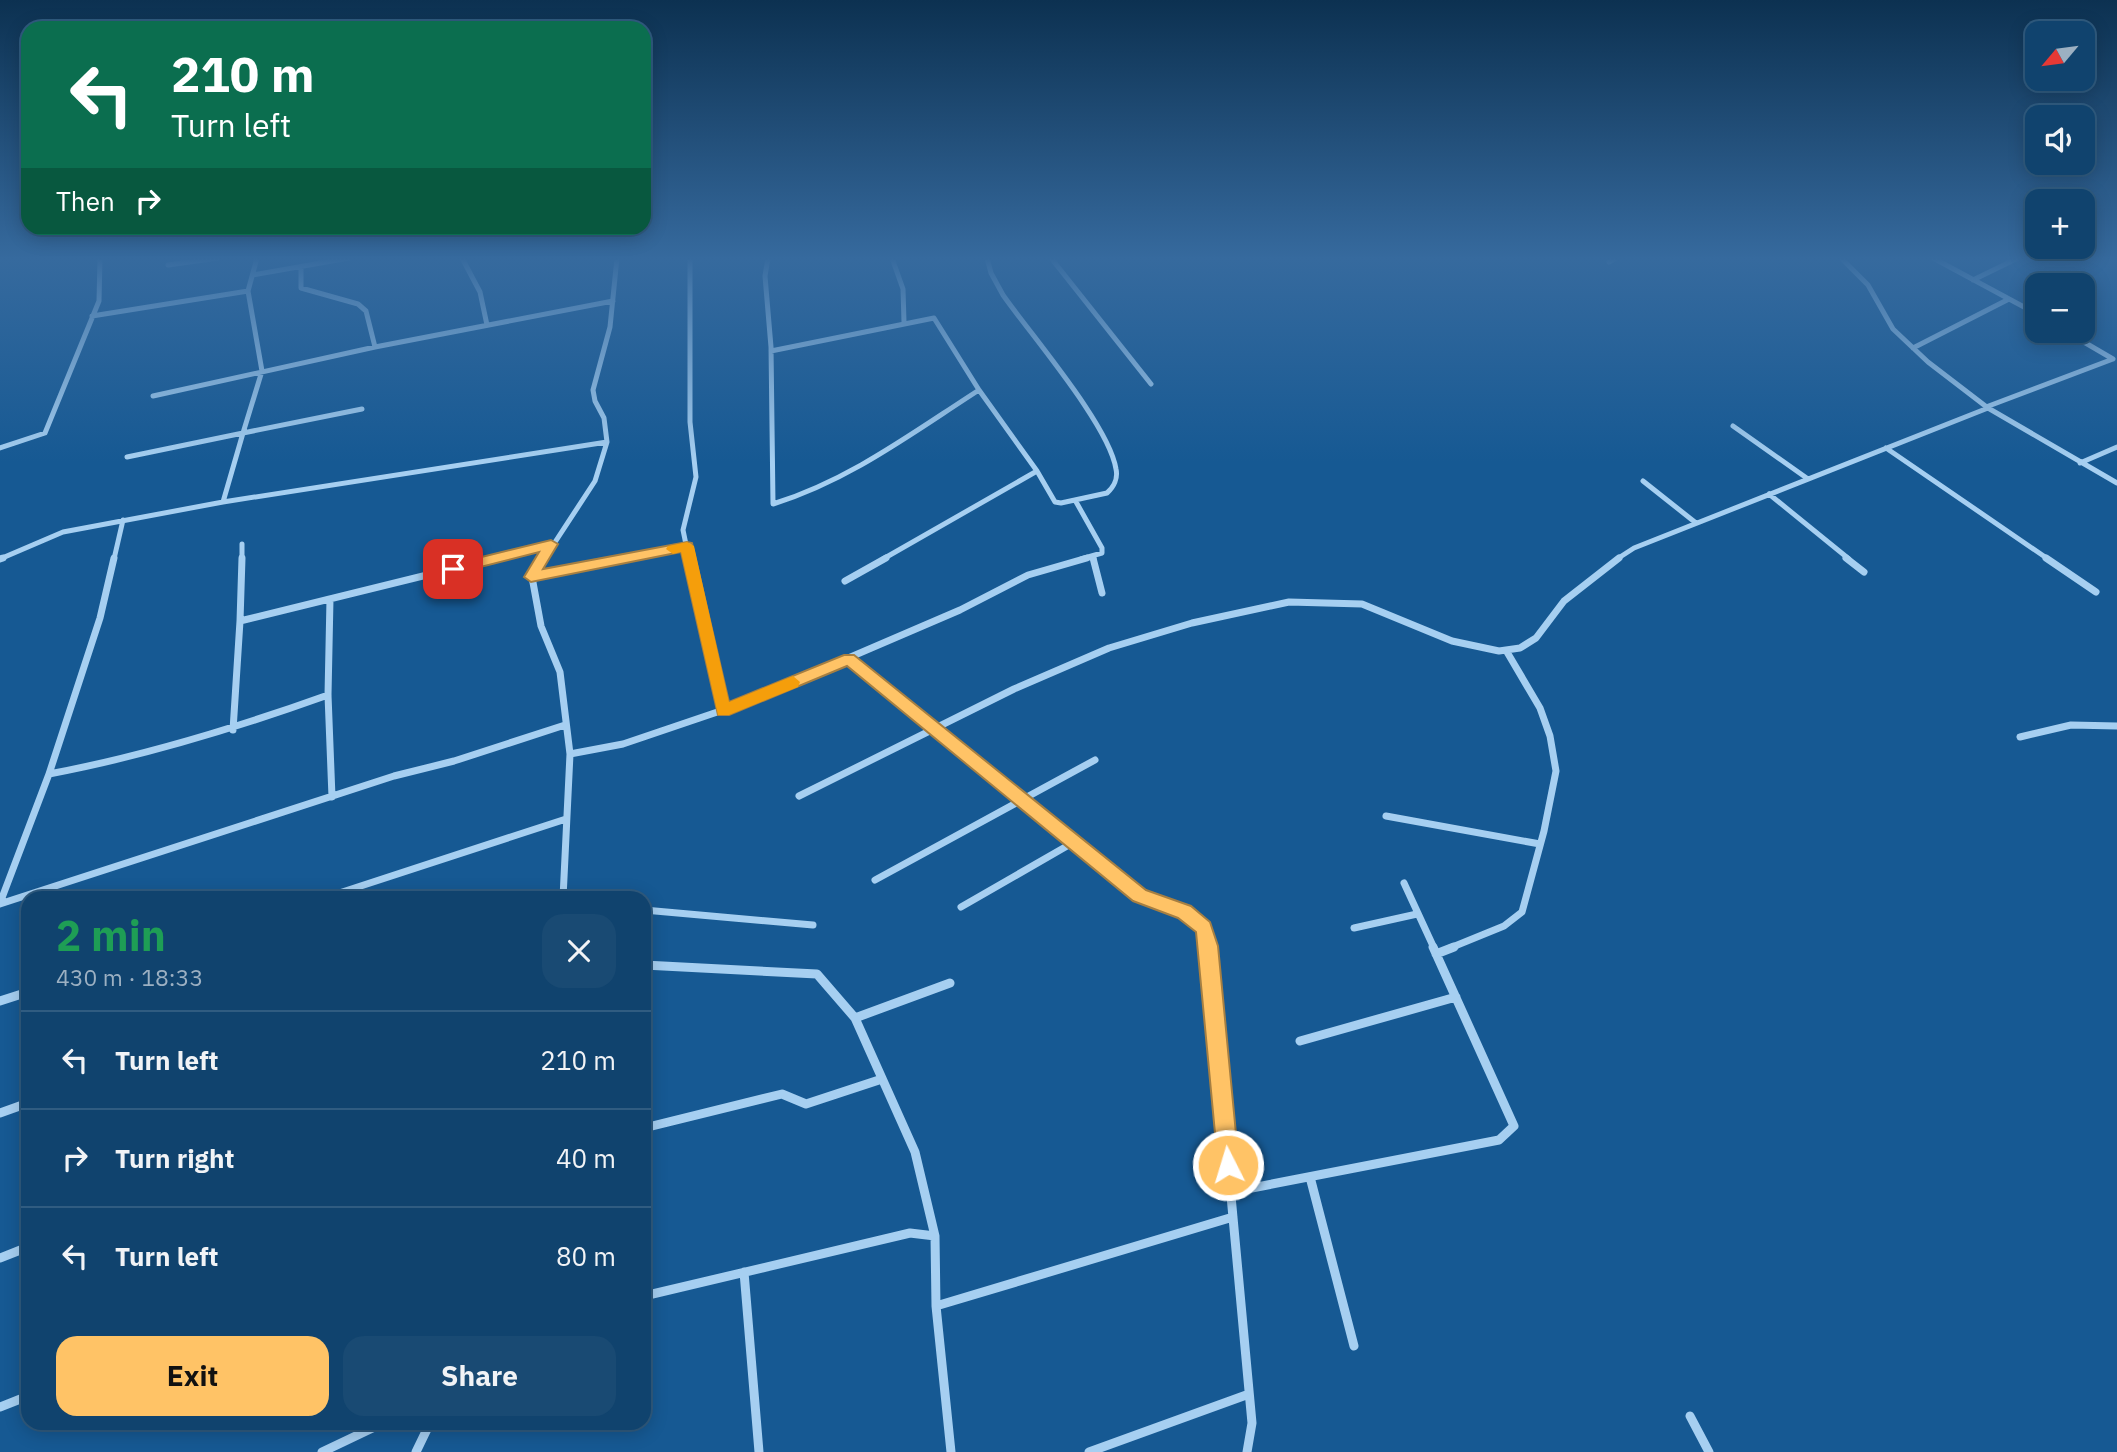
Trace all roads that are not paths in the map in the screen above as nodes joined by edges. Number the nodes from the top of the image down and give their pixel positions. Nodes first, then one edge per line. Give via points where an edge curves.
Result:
1 (88, 326) edge
2 (254, 326) edge
3 (370, 326) edge
4 (483, 326) edge
5 (610, 326) edge
6 (690, 326) edge
7 (769, 326) edge
8 (887, 326) edge
9 (939, 326) edge
10 (1025, 326) edge
11 (1105, 326) edge
12 (1891, 326) edge
13 (1957, 326) edge
14 (2086, 343) edge
15 (375, 347) junction
16 (1913, 348) junction
17 (771, 351) junction
18 (2115, 360) edge
19 (262, 371) junction
20 (1151, 384) dead end
21 (979, 390) junction
22 (153, 396) dead end
23 (1987, 407) junction
24 (362, 409) dead end
25 (1733, 426) dead end
26 (243, 433) junction
27 (607, 442) junction
28 (2117, 447) edge
29 (0, 448) edge
30 (1886, 448) junction
31 (127, 457) dead end
32 (2080, 463) junction
33 (1037, 471) junction
34 (1808, 479) junction
35 (1643, 481) dead end
36 (2117, 483) edge
37 (1769, 494) junction
38 (1075, 500) junction
39 (223, 502) junction
40 (123, 520) junction
41 (1696, 523) junction
42 (242, 544) dead end
43 (551, 544) junction
44 (687, 546) junction
45 (1093, 556) junction
46 (0, 559) edge
47 (1864, 572) dead end
48 (531, 577) junction
49 (845, 581) dead end
50 (2096, 592) dead end
51 (1102, 593) dead end
52 (330, 599) junction
53 (240, 621) junction
54 (1507, 652) junction
55 (849, 659) junction
56 (328, 695) junction
57 (723, 710) junction
58 (565, 724) junction
59 (2117, 726) edge
60 (935, 729) junction
61 (233, 730) junction
62 (2020, 737) dead end
63 (570, 754) junction
64 (1095, 760) dead end
65 (49, 774) junction
66 (799, 796) dead end
67 (332, 797) junction
68 (1021, 799) junction
69 (1386, 816) dead end
70 (566, 819) junction
71 (1074, 842) junction
72 (1541, 844) junction
73 (875, 880) dead end
74 (1404, 883) dead end
75 (38, 891) edge
76 (345, 891) edge
77 (562, 891) edge
78 (21, 896) edge
79 (0, 903) edge
80 (961, 907) dead end
81 (651, 911) edge
82 (1418, 914) junction
83 (813, 925) dead end
84 (1354, 928) dead end
85 (1436, 954) junction
86 (651, 965) edge
87 (950, 984) dead end
88 (21, 994) edge
89 (1456, 997) junction
90 (0, 1001) edge
91 (855, 1018) junction
92 (1300, 1041) dead end
93 (882, 1079) junction
94 (21, 1106) edge
95 (0, 1113) edge
96 (651, 1126) edge
97 (1310, 1177) junction
98 (1231, 1192) junction
99 (1233, 1217) junction
100 (935, 1236) junction
101 (21, 1250) edge
102 (0, 1258) edge
103 (744, 1272) junction
104 (651, 1294) edge
105 (936, 1306) junction
106 (1354, 1346) dead end
107 (1249, 1394) junction
108 (21, 1398) edge
109 (0, 1407) edge
110 (1690, 1416) dead end
111 (369, 1430) edge
112 (427, 1430) edge
113 (323, 1452) edge
114 (416, 1452) edge
115 (759, 1452) edge
116 (951, 1452) edge
117 (1089, 1452) edge
118 (1247, 1452) edge
119 (1709, 1452) edge

1 - 29 street via 44,433
2 - 19 street
3 - 15 street
4 - 15 street
5 - 27 street via 593,390
6 - 44 street via 690,422 696,477 682,530
7 - 17 street
8 - 17 street
9 - 21 street
10 - 38 street via 1085,408 1117,470 1113,488 1107,493
11 - 20 street
12 - 16 street
13 - 16 street
14 - 18 street
15 - 19 street
16 - 23 street
17 - 21 street via 773,504 799,497 850,472
18 - 23 street
19 - 22 street
19 - 26 street
21 - 33 street
23 - 30 street
23 - 32 street
24 - 26 street
25 - 34 street
26 - 31 street
26 - 39 street
27 - 39 street
27 - 43 street via 595,481
28 - 32 street
30 - 34 street
30 - 50 street
32 - 36 street
33 - 38 street via 1055,502
33 - 49 street
34 - 37 street
35 - 41 street
37 - 41 street
37 - 47 street
38 - 45 street via 1102,548 1102,553
39 - 40 street
40 - 46 street via 64,532
40 - 65 street via 100,618
41 - 54 street via 1634,548 1608,565 1564,601 1536,638
42 - 53 street
43 - 48 street
43 - 52 street
44 - 48 street
44 - 57 street
45 - 51 street
45 - 55 street via 1028,575
48 - 58 street via 541,626 560,672
52 - 53 street
52 - 56 street
53 - 61 street
54 - 60 street via 1452,641 1362,604 1289,602 1135,639 1049,673
54 - 72 street via 1540,708 1550,736 1556,771
55 - 57 street
55 - 60 street
56 - 61 street
56 - 67 street
57 - 63 street via 623,744
58 - 63 street
58 - 67 street
59 - 62 street via 2071,725
60 - 66 street
60 - 68 street
61 - 65 street via 116,763
63 - 70 street
64 - 68 street
65 - 79 street
67 - 75 street
68 - 71 street
68 - 73 street
69 - 72 street
70 - 76 street
70 - 77 street
71 - 80 street
71 - 98 street via 1139,895 1184,912 1204,928
72 - 85 street via 1522,912 1504,926
74 - 82 street
78 - 79 street
81 - 83 street
82 - 84 street
82 - 85 street
85 - 89 street
86 - 91 street via 817,974
87 - 91 street
88 - 90 street
89 - 92 street
89 - 97 street via 1514,1126 1499,1140
91 - 93 street
93 - 96 street via 806,1104 782,1094
93 - 100 street via 915,1152
94 - 95 street
97 - 98 street
97 - 106 street
98 - 99 street
99 - 105 street
99 - 107 street
100 - 103 street via 910,1233
100 - 105 street
101 - 102 street
103 - 104 street
103 - 115 street
105 - 116 street
107 - 117 street
107 - 118 street via 1252,1423
108 - 109 street
110 - 119 street
111 - 113 street
112 - 114 street

